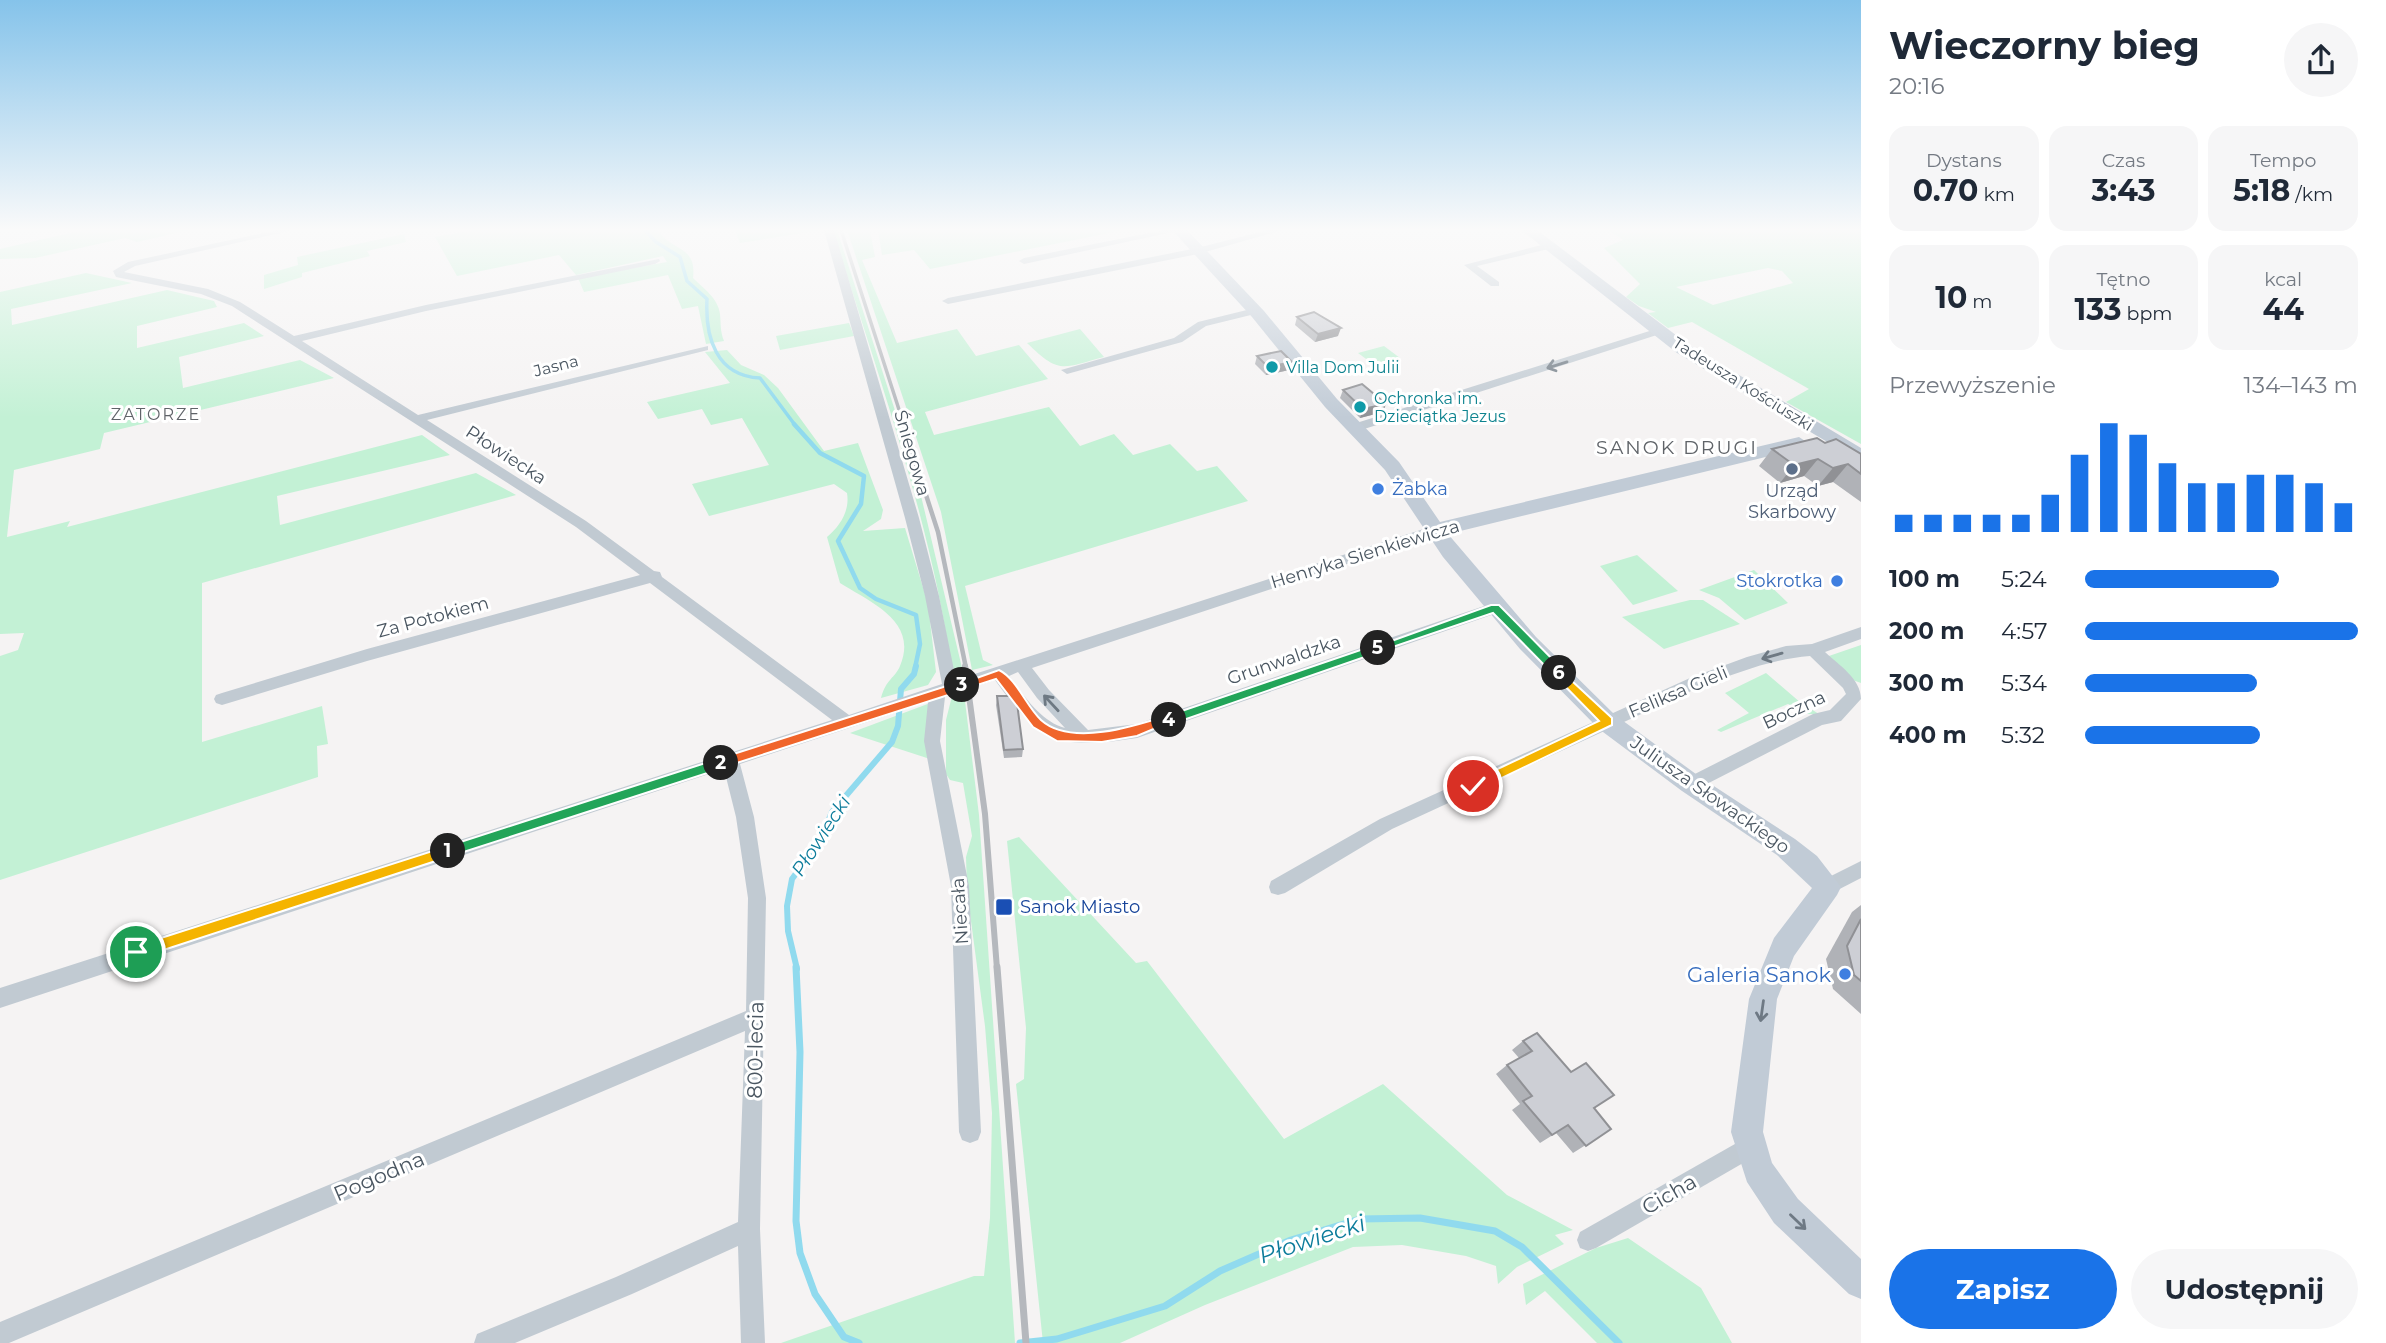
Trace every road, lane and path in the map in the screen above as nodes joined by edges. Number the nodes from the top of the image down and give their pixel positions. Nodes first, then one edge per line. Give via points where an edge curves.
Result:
1 (202, 293) edge
2 (497, 293) edge
3 (847, 293) edge
4 (990, 293) edge
5 (1238, 293) edge
6 (1609, 293) edge
7 (948, 301) dead end
8 (1255, 311) junction
9 (1659, 331) junction
10 (293, 340) junction
11 (704, 348) dead end
12 (1067, 370) dead end
13 (416, 418) junction
14 (1354, 428) junction
15 (1826, 435) junction
16 (1861, 456) edge
17 (1436, 530) junction
18 (654, 576) junction
19 (1495, 608) junction
20 (1861, 633) edge
21 (1813, 650) junction
22 (1023, 667) junction
23 (999, 674) junction
24 (938, 693) junction
25 (222, 699) dead end
26 (1608, 722) junction
27 (848, 723) junction
28 (1082, 735) junction
29 (730, 760) junction
30 (1690, 784) junction
31 (1861, 869) edge
32 (1278, 887) dead end
33 (1828, 887) junction
34 (0, 998) edge
35 (757, 1017) junction
36 (970, 1132) dead end
37 (1749, 1147) junction
38 (749, 1229) junction
39 (1588, 1240) dead end
40 (1861, 1282) edge
41 (0, 1334) edge
42 (486, 1343) edge
43 (753, 1343) edge

1 - 10 street, Płowiecka via 222,297
2 - 10 street
3 - 24 street, Śniegowa via 932,596 947,678
4 - 7 street
5 - 8 street, Juliusza Słowackiego
6 - 9 street, Tadeusza Kościuszki
8 - 12 street via 1202,324 1178,340
8 - 14 street, Juliusza Słowackiego
9 -> 14 street
9 - 15 street, Tadeusza Kościuszki
10 - 13 street, Płowiecka
11 - 13 street, Jasna
13 - 18 street, Płowiecka
14 - 17 street, Juliusza Słowackiego via 1392,466
15 - 16 street, Tadeusza Kościuszki
15 - 17 street, Henryka Sienkiewicza
17 - 19 street, Juliusza Słowackiego
17 - 22 street, Henryka Sienkiewicza
18 - 25 street, Za Potokiem
18 - 27 street, Płowiecka
19 - 26 street, Juliusza Słowackiego
19 - 28 street, Grunwaldzka via 1137,731
20 - 21 street, Feliksa Gieli
21 -> 26 street, Feliksa Gieli via 1747,663
21 - 30 street, Boczna via 1855,695 1835,716
22 - 23 street, Henryka Sienkiewicza
28 -> 22 street
23 - 24 street, Henryka Sienkiewicza
23 - 28 street, Grunwaldzka via 1037,723 1057,736
24 - 27 street, Henryka Sienkiewicza
24 - 36 street, Niecała via 932,741 960,886
26 - 30 street, Juliusza Słowackiego
26 - 32 street, Feliksa Gieli via 1386,824
27 - 29 street, Henryka Sienkiewicza
29 - 34 street, Henryka Sienkiewicza
29 - 35 street, 800-lecia via 745,817 757,898
30 - 33 street, Juliusza Słowackiego via 1786,847
31 - 33 street
33 -> 37 street via 1784,947 1763,999 1747,1118
35 - 38 street, 800-lecia
35 - 41 street, Pogodna
37 - 39 street, Cicha
37 -> 40 street via 1758,1171 1786,1211
38 - 42 street
38 - 43 street, 800-lecia

